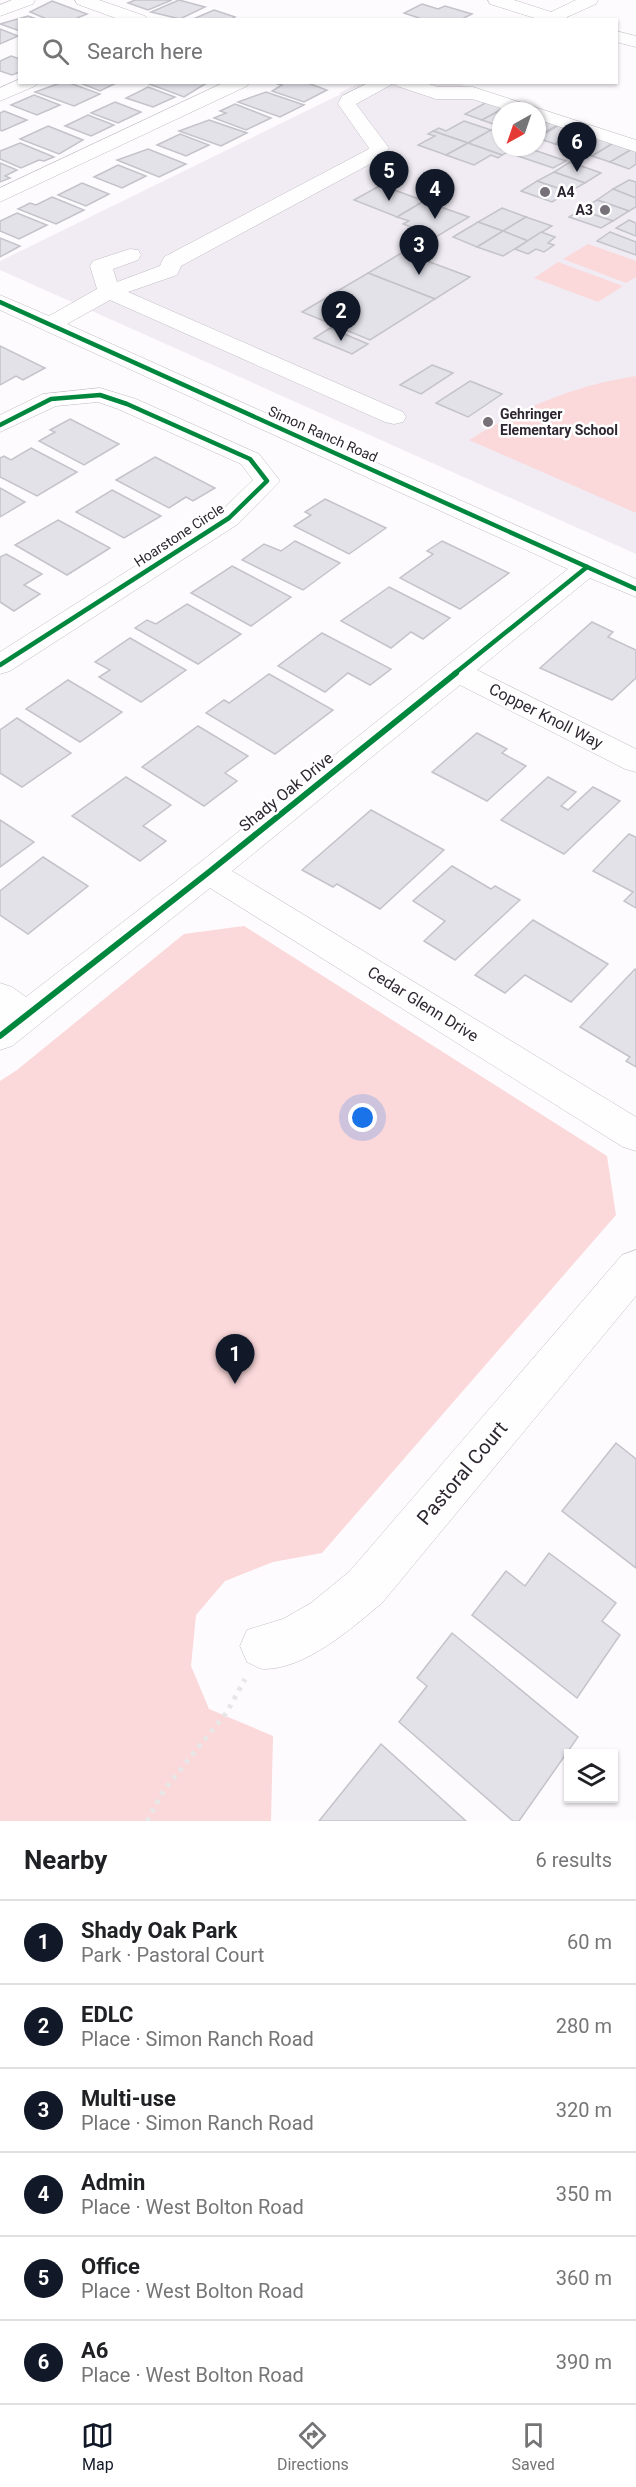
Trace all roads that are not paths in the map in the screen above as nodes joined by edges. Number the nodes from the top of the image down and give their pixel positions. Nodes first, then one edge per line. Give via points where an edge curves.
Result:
1 (27, 0) edge
2 (83, 0) edge
3 (496, 0) edge
4 (590, 0) edge
5 (0, 11) edge
6 (534, 12) junction
7 (133, 18) edge
8 (522, 18) edge
9 (554, 18) edge
10 (559, 18) edge
11 (618, 37) edge
12 (636, 42) edge
13 (25, 84) edge
14 (237, 84) edge
15 (382, 84) edge
16 (409, 84) edge
17 (0, 95) edge
18 (502, 102) edge
19 (546, 116) edge
20 (636, 146) edge
21 (0, 196) edge
22 (130, 255) dead end
23 (101, 266) junction
24 (169, 270) junction
25 (109, 292) junction
26 (0, 302) edge
27 (50, 324) junction
28 (394, 417) dead end
29 (0, 425) edge
30 (587, 567) junction
31 (636, 589) edge
32 (0, 665) edge
33 (456, 671) junction
34 (636, 762) edge
35 (209, 872) junction
36 (13, 1005) edge
37 (0, 1036) edge
38 (636, 1136) edge
39 (636, 1267) edge
40 (263, 1646) road end

1 - 5 street
2 - 7 street
3 - 6 street
4 - 10 street
6 - 8 street
6 - 9 street
11 - 12 street
13 - 17 street
14 - 21 street
15 - 24 street via 347,104 379,148 351,166 353,177 345,188 209,262
16 - 18 street via 436,93 473,93
19 - 20 street
22 - 23 street
23 - 24 street
23 - 25 street
24 - 25 street
25 - 27 street
25 - 28 street
26 - 27 street, Simon Ranch Road
27 - 30 street, Simon Ranch Road
29 - 32 street, Hoarstone Circle via 51,399 100,395 250,459 267,481 229,518
30 - 31 street, Simon Ranch Road
30 - 33 street, Shady Oak Drive
33 - 34 street, Copper Knoll Way
33 - 35 street, Shady Oak Drive
35 - 36 street, Shady Oak Drive
35 - 38 street, Cedar Glenn Drive
36 - 37 street, Shady Oak Drive
39 - 40 street, Pastoral Court via 366,1587 309,1630 290,1640

